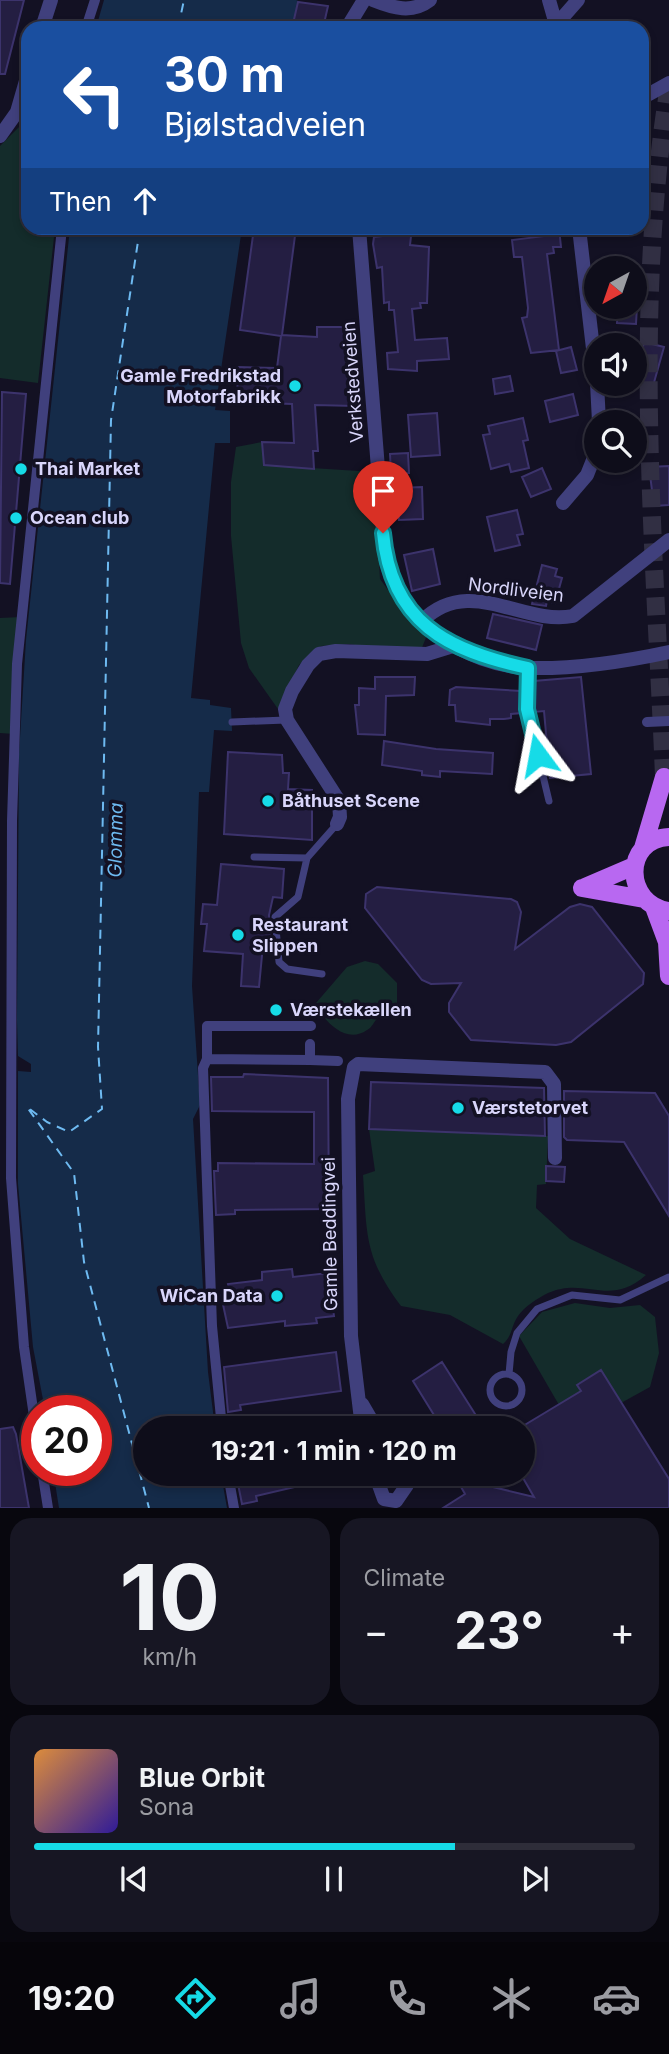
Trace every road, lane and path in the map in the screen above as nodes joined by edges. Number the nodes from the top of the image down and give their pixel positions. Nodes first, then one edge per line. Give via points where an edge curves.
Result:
1 (51, 0) edge
2 (95, 0) edge
3 (364, 0) edge
4 (373, 0) edge
5 (430, 0) edge
6 (550, 0) edge
7 (578, 0) edge
8 (44, 21) edge
9 (88, 21) edge
10 (351, 21) edge
11 (556, 21) edge
12 (561, 21) edge
13 (669, 83) edge
14 (649, 94) edge
15 (21, 98) edge
16 (0, 136) edge
17 (61, 235) edge
18 (360, 235) edge
19 (580, 235) edge
20 (591, 333) edge
21 (587, 473) edge
22 (563, 503) dead end
23 (669, 540) edge
24 (422, 621) junction
25 (453, 646) junction
26 (669, 652) edge
27 (528, 668) junction
28 (287, 720) junction
29 (669, 721) edge
30 (232, 722) dead end
31 (647, 722) dead end
32 (669, 792) edge
33 (549, 801) dead end
34 (0, 820) edge
35 (12, 821) junction
36 (337, 824) joint
37 (669, 837) edge
38 (643, 848) junction
39 (254, 857) dead end
40 (307, 859) junction
41 (634, 866) junction
42 (655, 906) edge
43 (322, 974) dead end
44 (669, 976) edge
45 (311, 1026) dead end
46 (310, 1044) dead end
47 (0, 1056) edge
48 (13, 1056) junction
49 (207, 1059) junction
50 (310, 1060) junction
51 (338, 1061) dead end
52 (555, 1158) dead end
53 (669, 1277) edge
54 (509, 1374) junction
55 (31, 1395) edge
56 (359, 1400) junction
57 (221, 1416) edge
58 (361, 1416) edge
59 (369, 1416) edge
60 (45, 1486) edge
61 (230, 1486) edge
62 (379, 1486) edge
63 (407, 1486) edge
64 (385, 1504) edge
65 (48, 1508) edge
66 (234, 1508) edge

1 - 8 street
2 - 9 street
3 - 10 street
4 - 5 street via 393,8 420,8
6 - 11 street
7 - 12 street
13 - 14 street
15 - 16 street
17 - 35 street via 17,664
18 - 24 street, Verkstedveien via 389,575 397,593
19 - 20 street
21 - 22 street
23 - 24 street, Nordliveien via 573,615 559,619 473,601 446,604
24 - 25 street
25 - 27 street via 487,660
25 - 28 street via 427,654 319,654 292,691 285,709
26 - 27 street via 640,659
27 - 33 lane via 527,709
28 - 30 lane
28 - 36 street via 339,801
29 - 31 street
32 - 38 main road via 664,777
34 - 35 street
35 - 48 street
36 - 40 lane
37 - 38 main road
38 - 41 main road
39 - 40 lane
40 - 43 lane via 298,897 275,917 276,954 287,968
41 - 42 main road via 635,884
41 - 42 main road via 582,888
42 - 44 main road via 667,942
45 - 49 street via 207,1026
46 - 50 street
47 - 48 street
48 - 55 street via 10,1178
49 - 50 street
49 - 57 street via 203,1068 207,1213
50 - 51 street
52 - 56 street, Gamle Beddingvei via 554,1084 545,1072 354,1067 349,1083 351,1336
53 - 54 lane via 620,1300 572,1295 537,1309 517,1333
54 - 54 lane via 490,1383 491,1398 505,1406 513,1405 523,1392 522,1384
56 - 58 street, Gamle Beddingvei
56 - 59 street, Gamle Beddingvei
60 - 65 street
61 - 66 street
62 - 64 street
63 - 64 street via 396,1501

